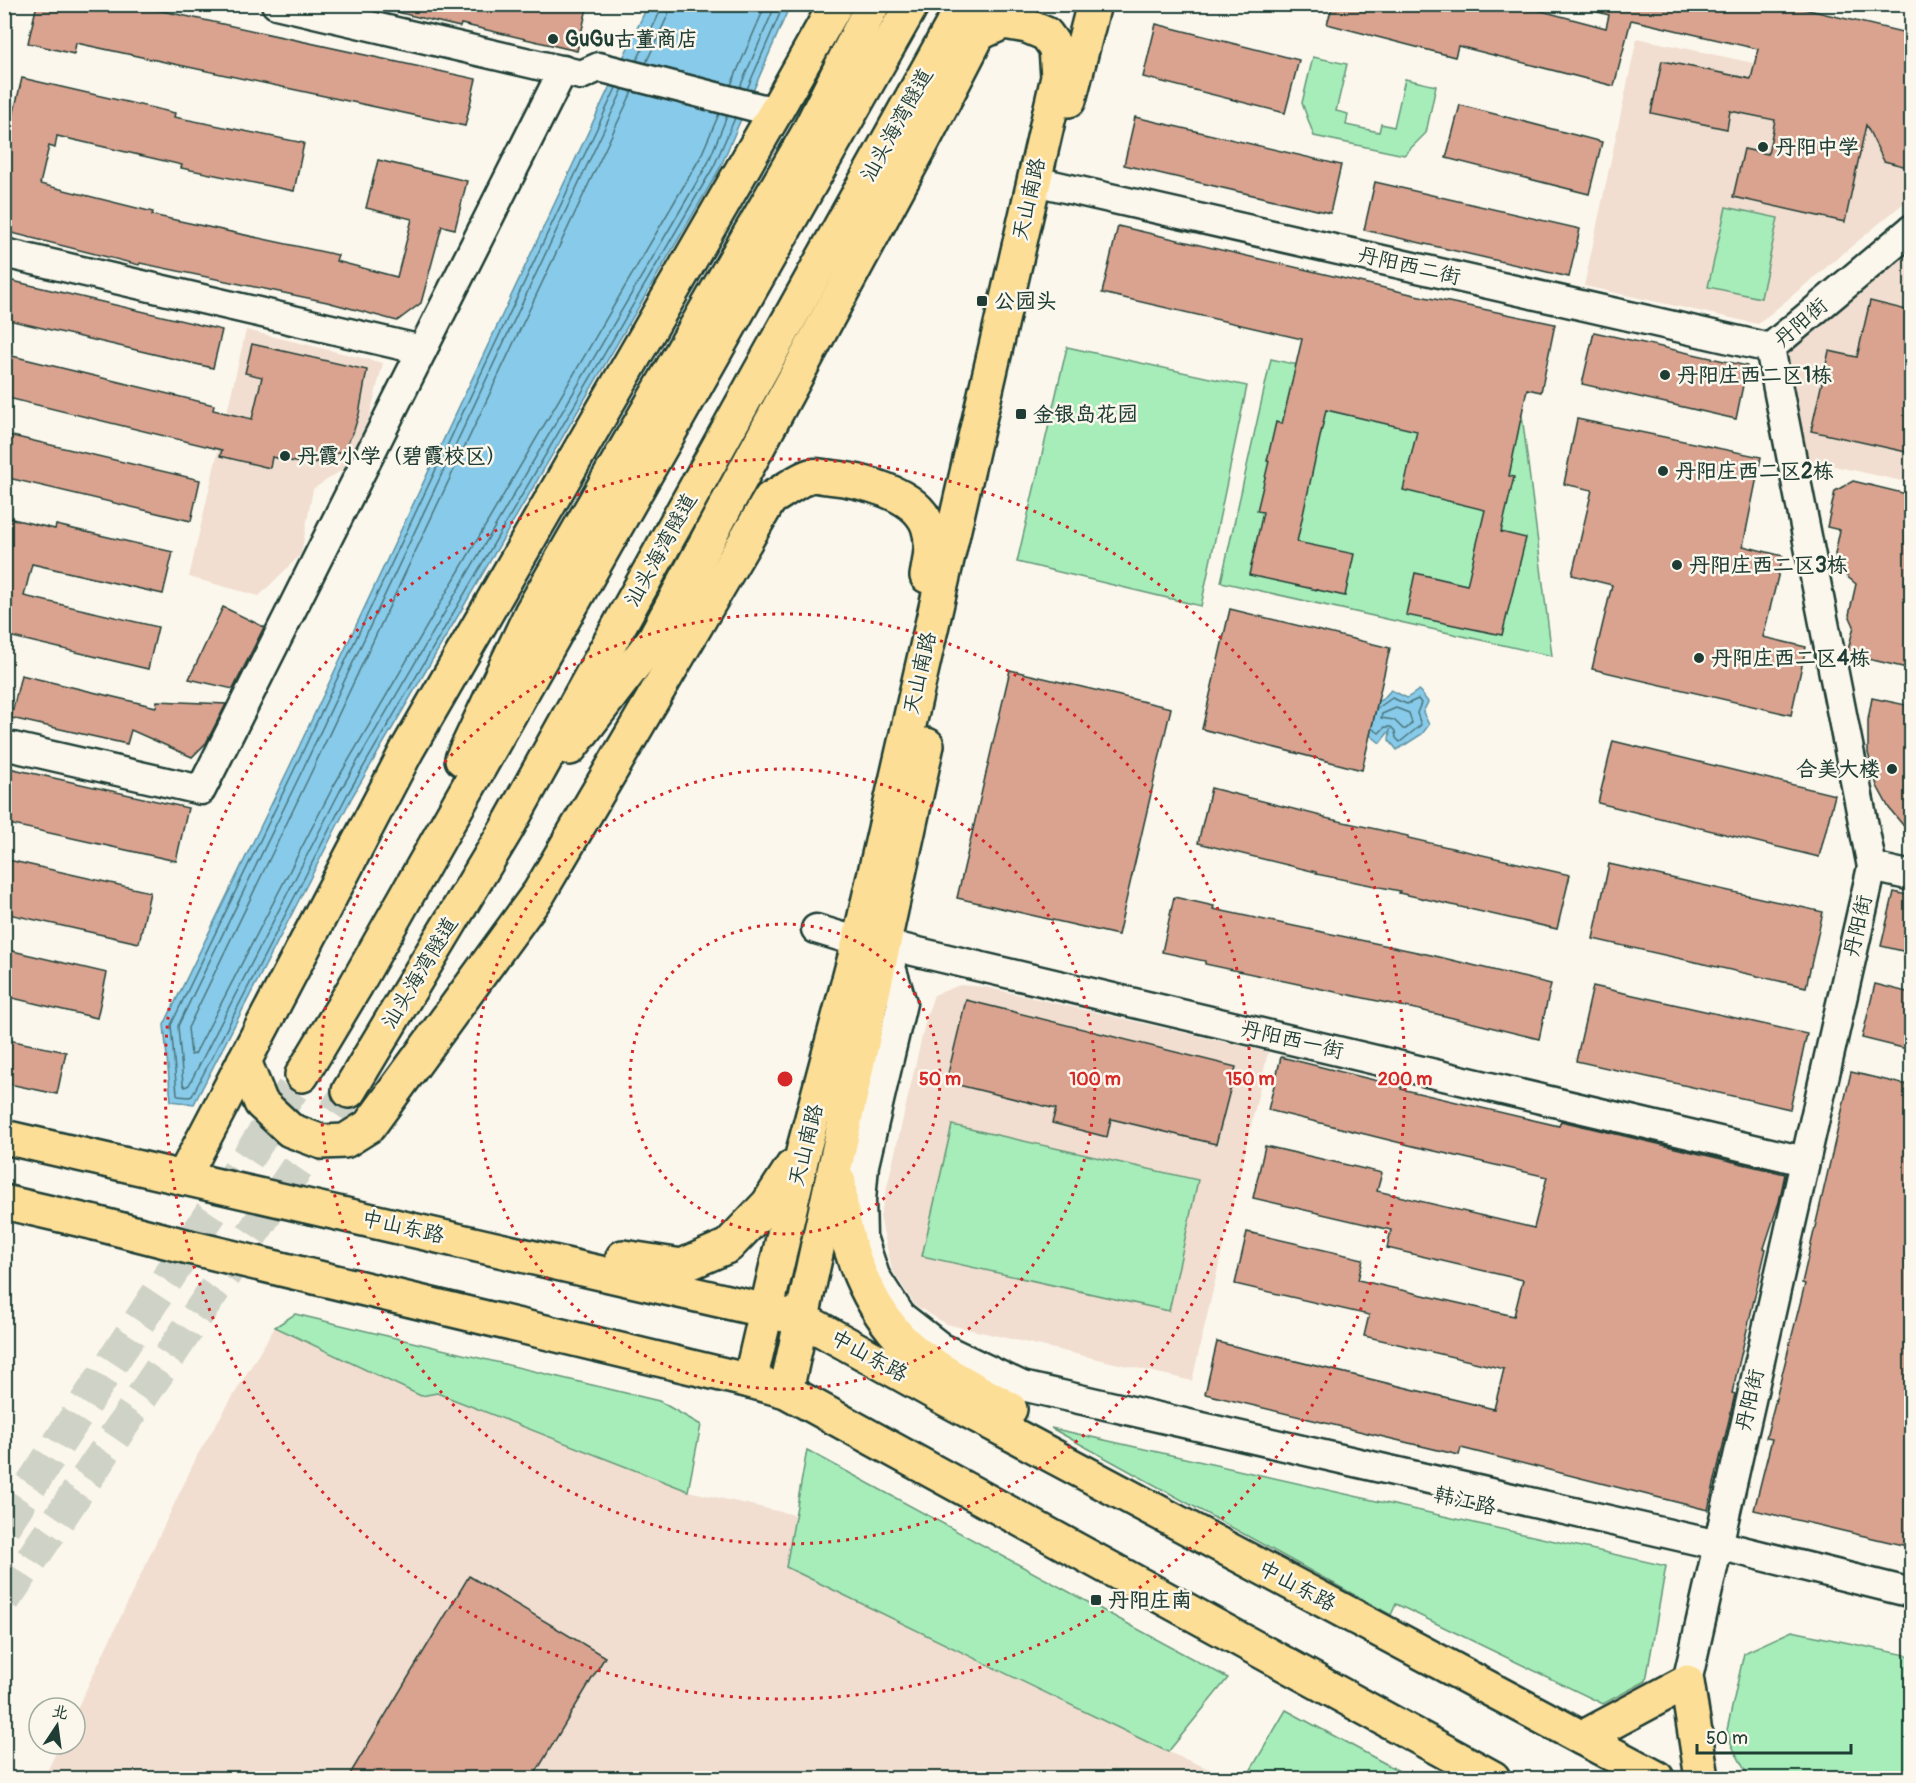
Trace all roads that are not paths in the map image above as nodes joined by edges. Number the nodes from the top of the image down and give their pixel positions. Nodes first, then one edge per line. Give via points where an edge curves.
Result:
1 (276, 4) edge
2 (836, 4) edge
3 (873, 4) edge
4 (912, 4) edge
5 (964, 4) edge
6 (1094, 4) edge
7 (307, 8) edge
8 (987, 19) edge
9 (563, 70) junction
10 (768, 109) junction
11 (1048, 184) junction
12 (1911, 229) edge
13 (4, 253) edge
14 (1770, 348) junction
15 (422, 350) junction
16 (914, 701) junction
17 (4, 745) edge
18 (506, 830) junction
19 (1872, 867) junction
20 (1911, 876) edge
21 (816, 929) dead end
22 (872, 943) junction
23 (356, 985) junction
24 (244, 1061) junction
25 (302, 1075) tunnel mouth
26 (349, 1091) tunnel mouth
27 (4, 1137) edge
28 (804, 1148) junction
29 (838, 1153) junction
30 (1804, 1161) junction
31 (183, 1178) junction
32 (4, 1202) edge
33 (574, 1266) junction
34 (767, 1310) junction
35 (802, 1319) junction
36 (750, 1381) junction
37 (1022, 1386) junction
38 (786, 1391) junction
39 (1042, 1450) junction
40 (1716, 1552) junction
41 (1911, 1593) edge
42 (1911, 1606) edge
43 (1687, 1682) junction
44 (1582, 1738) junction
45 (1492, 1779) edge
46 (1657, 1779) edge
47 (1702, 1779) edge

1 - 7 street
2 - 10 main road
3 - 23 main road via 807,135 531,613
4 - 23 main road
5 - 18 main road, 汕头海湾隧道
6 - 11 main road, 天山南路
7 - 9 street
8 - 16 main road, 天山南路 via 1027,26 1046,34 1056,48 1058,77
8 - 18 main road via 654,639
9 - 10 street via 581,75 598,68
9 - 15 street
10 - 24 main road via 407,750
11 - 14 street, 丹阳西二街
11 - 22 main road, 天山南路
12 - 14 street, 丹阳街
13 - 15 street
14 - 19 street, 丹阳街
15 - 17 street via 201,790
16 - 22 main road, 天山南路
16 - 24 main road via 913,646 932,549 928,526 921,513 900,497 877,487 810,476 770,499 539,893 369,1126 345,1141 322,1142 290,1130 261,1102
18 - 26 main road, 汕头海湾隧道
19 - 20 street
19 - 30 street, 丹阳街
21 - 22 street, 丹阳西一街
22 - 28 main road, 天山南路
22 - 29 main road, 天山南路
22 - 30 street, 丹阳西一街
22 - 37 street via 902,1002 864,1165 862,1237 875,1276 901,1316 942,1348
23 - 25 main road
24 - 31 main road
27 - 31 main road, 中山东路
28 - 33 main road via 768,1204 728,1246 682,1266 615,1256
28 - 34 main road, 天山南路
29 - 35 main road, 天山南路
29 - 39 main road via 848,1240 876,1306 900,1338 937,1367 1015,1411
30 - 40 street, 丹阳街
31 - 33 main road, 中山东路
32 - 36 main road, bridge
33 - 34 main road, 中山东路
34 - 35 main road, 中山东路
34 - 36 main road, 天山南路
35 - 38 main road, 天山南路
35 - 39 main road, 中山东路
36 - 38 main road
37 - 40 street, 韩江路
37 - 40 street, 韩江路 via 1059,1405
38 - 45 main road
39 - 44 main road, 中山东路
40 - 41 street, 韩江路
40 - 42 street, 韩江路
40 - 43 street, 丹阳街
43 - 44 main road
43 - 47 main road
44 - 46 main road, 中山东路

